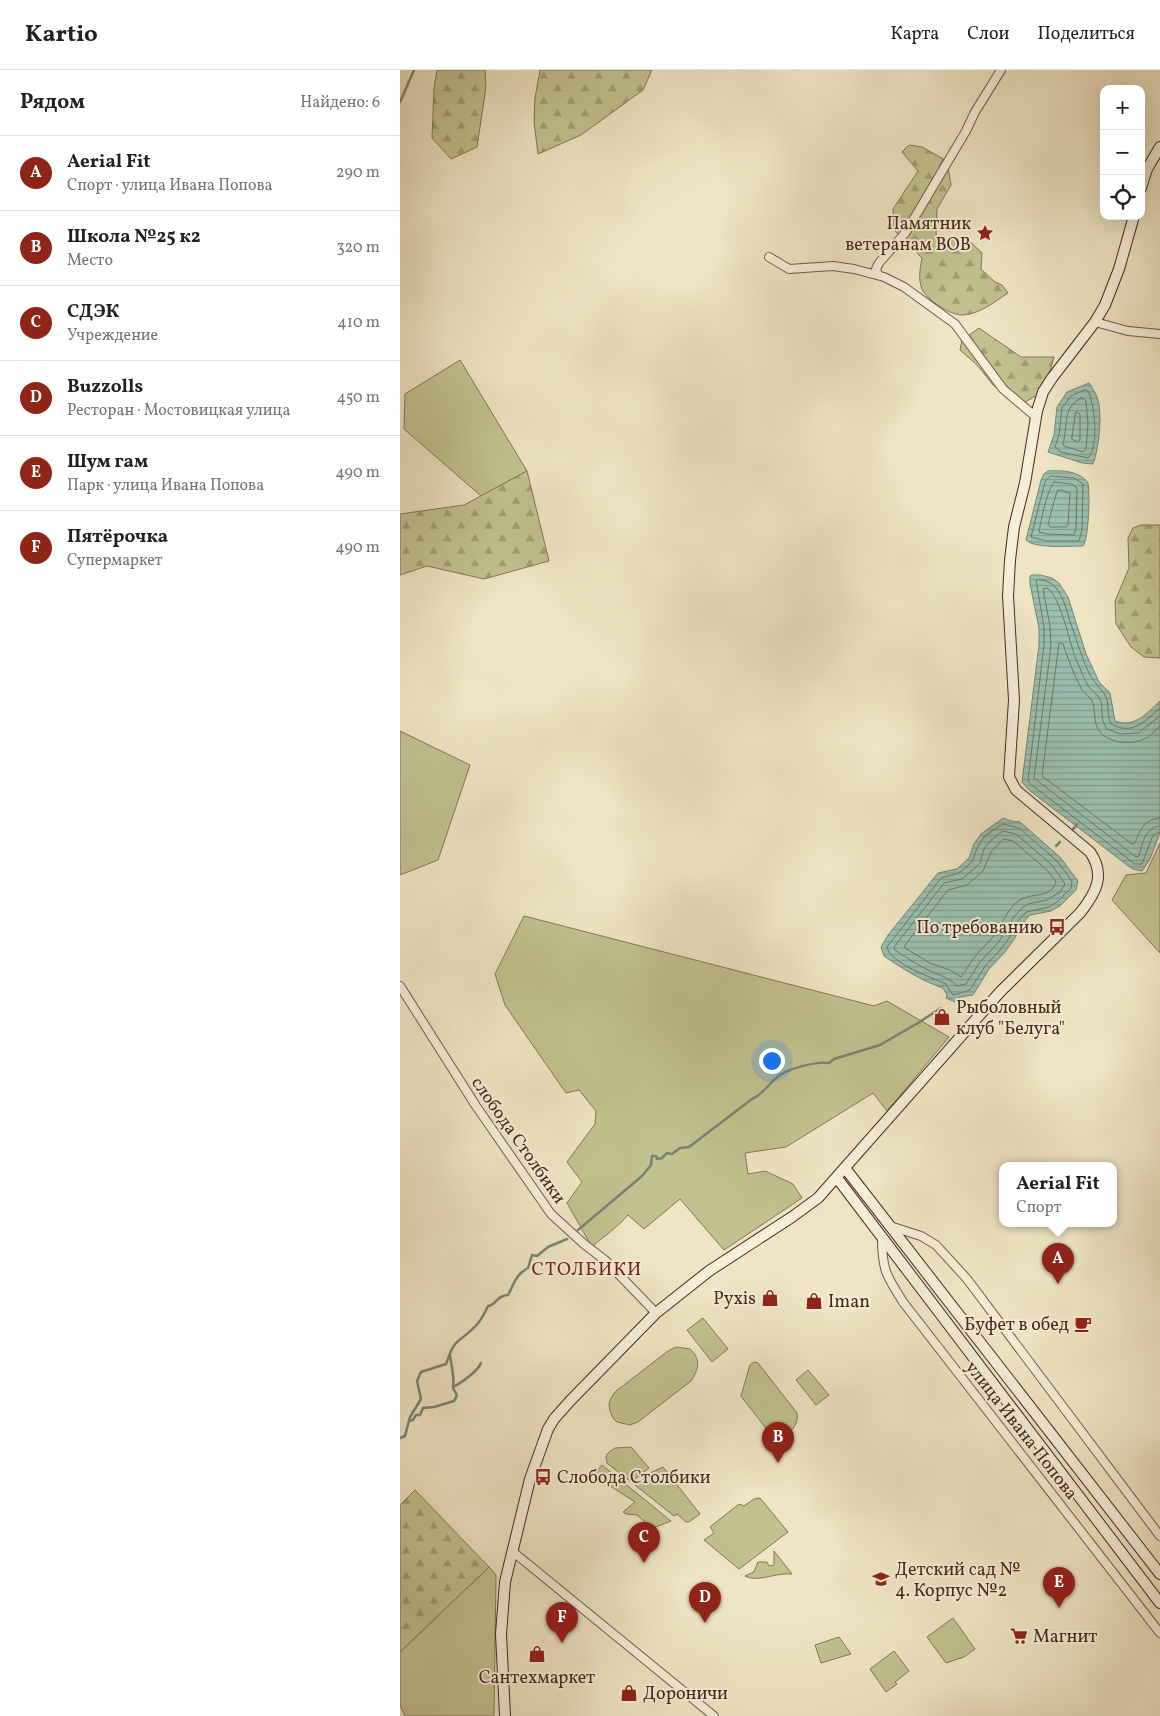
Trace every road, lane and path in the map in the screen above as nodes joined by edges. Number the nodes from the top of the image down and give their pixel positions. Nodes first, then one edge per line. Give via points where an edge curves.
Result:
1 (1001, 70) edge
2 (1160, 147) edge
3 (1145, 175) edge
4 (1133, 220) edge
5 (769, 257) dead end
6 (878, 275) junction
7 (1095, 322) junction
8 (1160, 334) edge
9 (1036, 417) junction
10 (400, 986) edge
11 (845, 1168) junction
12 (837, 1178) junction
13 (890, 1226) junction
14 (882, 1237) junction
15 (656, 1313) junction
16 (1160, 1536) edge
17 (512, 1551) junction
18 (1160, 1574) edge
19 (1160, 1603) edge
20 (1160, 1633) edge
21 (505, 1716) edge
22 (714, 1716) edge

1 - 6 street via 906,232 879,263
2 - 3 main road
4 - 7 main road via 1105,306
5 - 6 street via 789,268 833,266
6 - 9 street via 904,288 955,324 1003,390
7 - 8 street via 1128,331
7 - 9 main road via 1043,392
9 - 11 main road via 1010,560 1008,596 1014,700 1010,777 1016,790 1090,852 1097,865 1097,886 1080,913 1000,992
10 - 15 street, слобода Столбики via 476,1106 551,1214 606,1261
11 - 12 main road
11 - 13 main road, улица Ивана Попова
12 - 14 main road, улица Ивана Попова
12 - 15 main road via 806,1207 709,1271
13 - 16 street via 921,1236 936,1245 967,1279
13 - 18 main road, улица Ивана Попова
14 - 19 main road, улица Ивана Попова
14 - 20 street, улица Ивана Попова via 882,1260 887,1277 903,1302
15 - 17 main road via 551,1424 530,1479
17 - 21 main road via 502,1606
17 - 22 street

